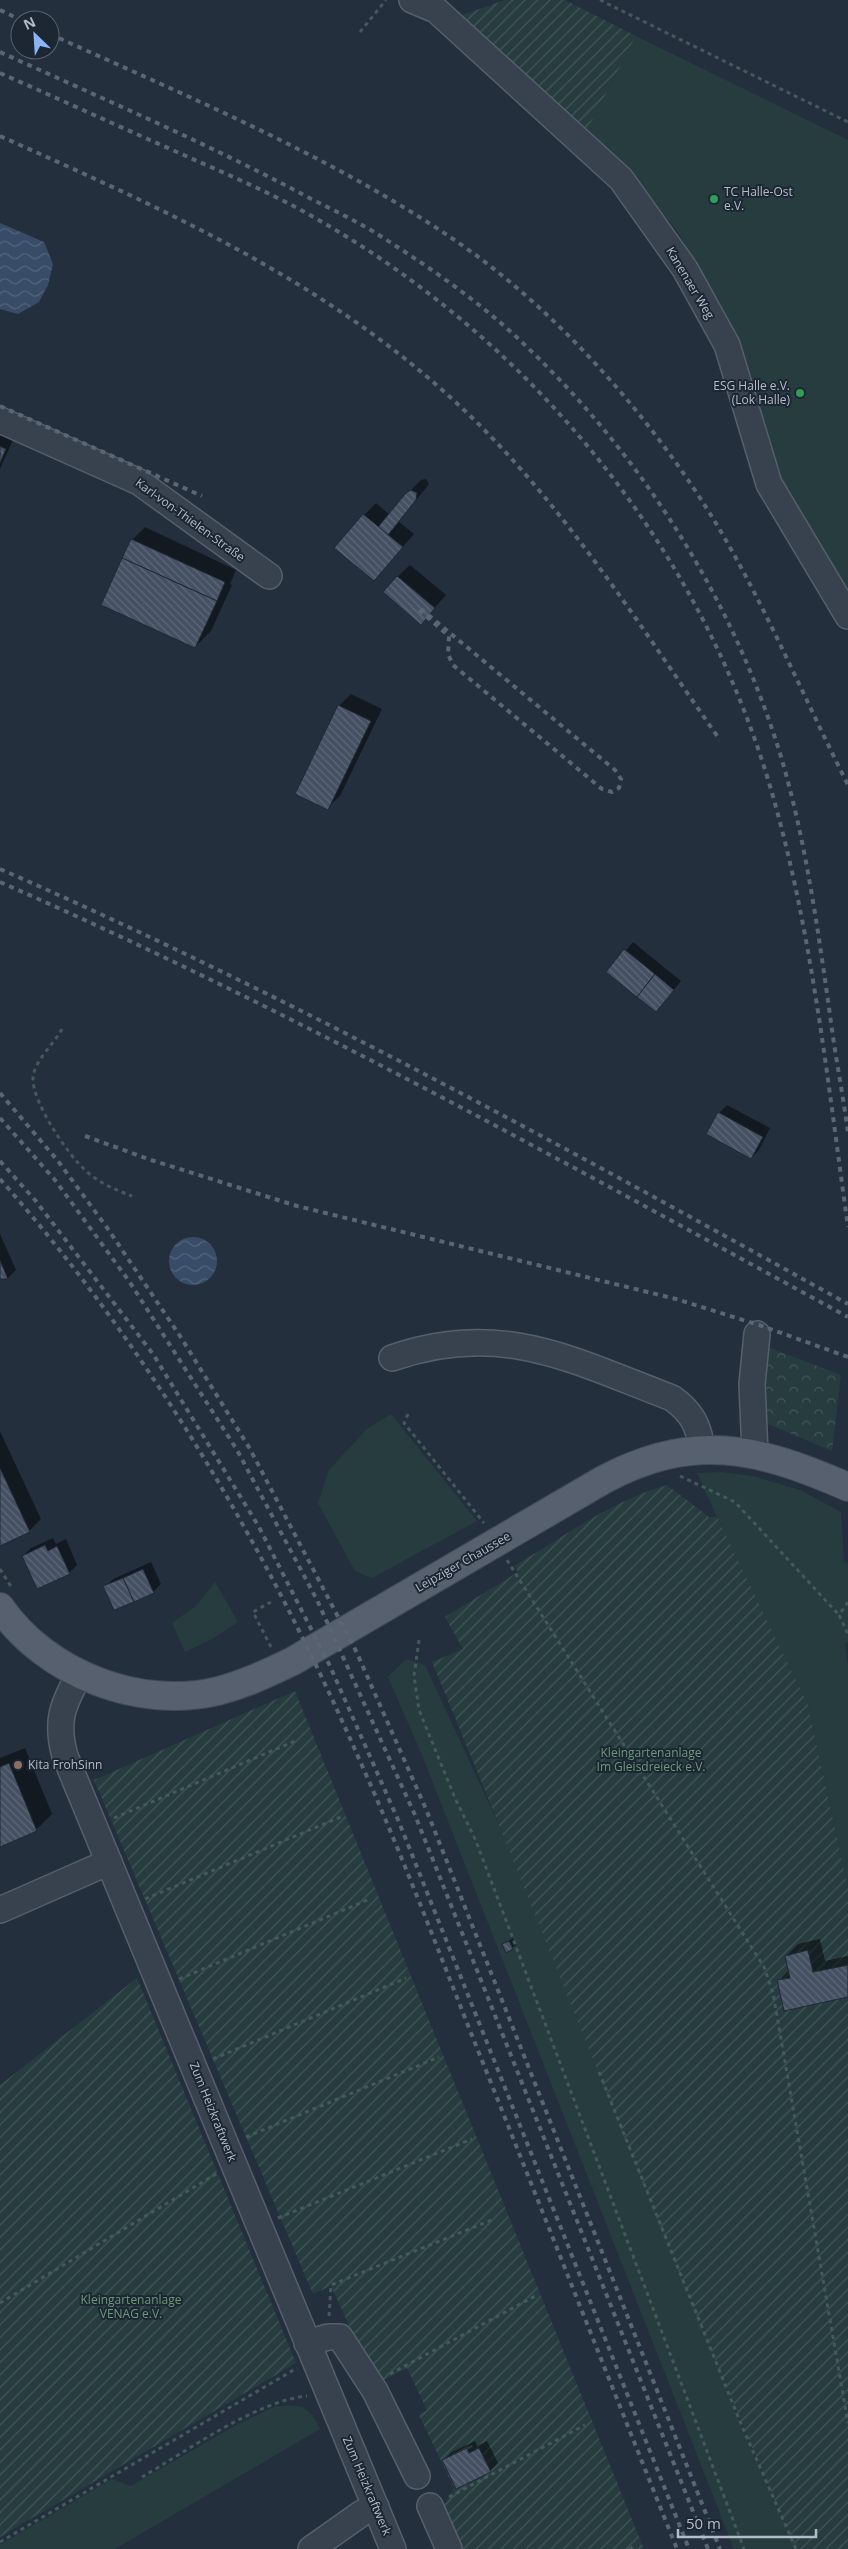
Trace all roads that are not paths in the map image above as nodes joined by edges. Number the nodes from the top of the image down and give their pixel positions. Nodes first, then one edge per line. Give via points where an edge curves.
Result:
1 (412, 0) edge
2 (0, 420) edge
3 (269, 576) dead end
4 (848, 616) edge
5 (757, 1334) dead end
6 (392, 1358) dead end
7 (702, 1450) junction
8 (755, 1453) junction
9 (848, 1487) edge
10 (8, 1600) edge
11 (80, 1673) junction
12 (109, 1862) junction
13 (0, 1910) edge
14 (316, 2347) junction
15 (417, 2476) dead end
16 (430, 2506) road end
17 (376, 2507) junction
18 (310, 2549) edge
19 (393, 2549) edge
20 (449, 2549) edge

1 - 4 street, Kanenaer Weg via 436,10 621,179 680,262 727,345 769,484
2 - 3 street, Karl-von-Thielen-Straße via 139,482
5 - 8 street via 752,1384
6 - 7 street via 443,1344 485,1341 510,1343 557,1355 672,1398 684,1406 697,1424
7 - 8 main road, Leipziger Chaussee
7 - 11 main road, Leipziger Chaussee via 663,1455 624,1469 292,1662 246,1683 217,1691 169,1696 110,1686
8 - 9 main road, Leipziger Chaussee
10 - 11 main road, Leipziger Chaussee via 18,1628 37,1645
11 - 12 street, Zum Heizkraftwerk via 60,1717 60,1737
12 - 13 street
12 - 14 street, Zum Heizkraftwerk
14 - 15 street via 340,2337 371,2384
14 - 17 street, Zum Heizkraftwerk via 328,2394
16 - 20 street
17 - 18 street
17 - 19 street, Zum Heizkraftwerk

